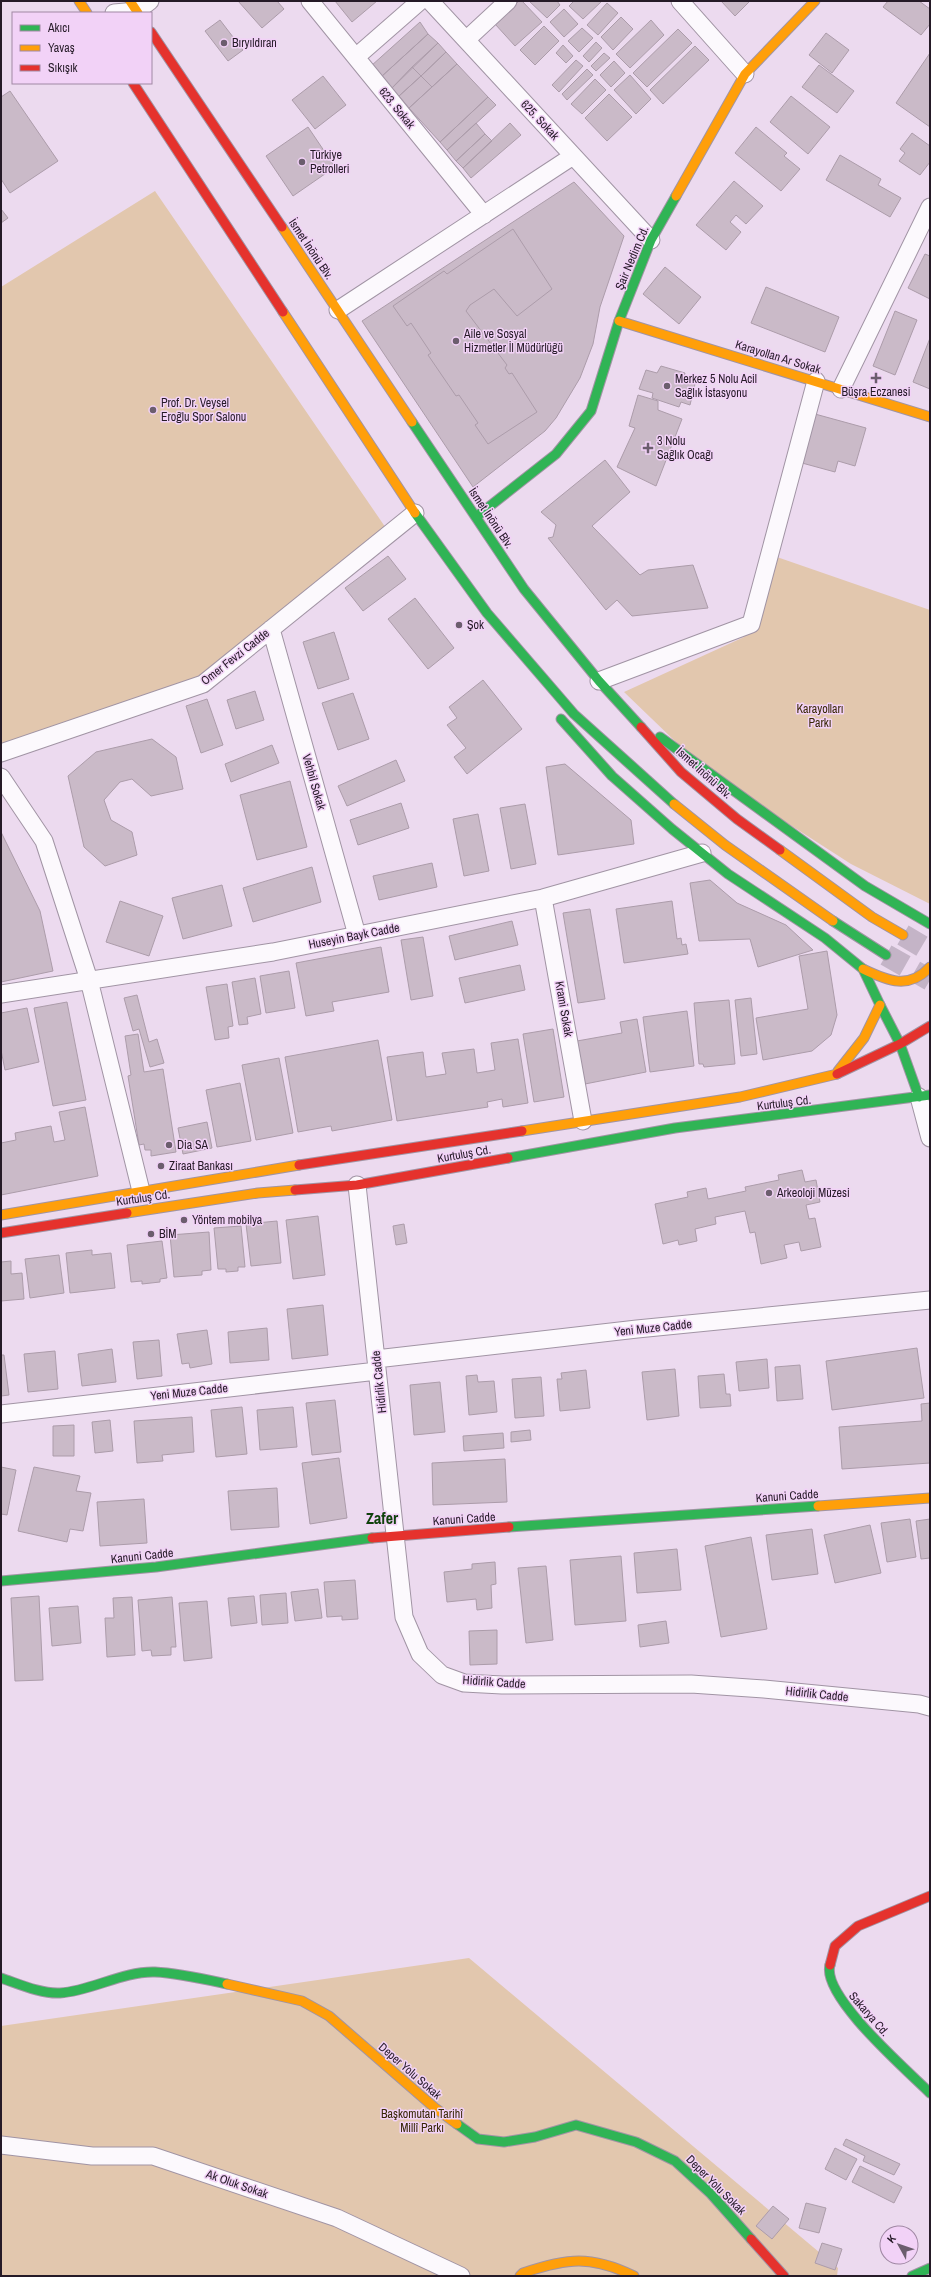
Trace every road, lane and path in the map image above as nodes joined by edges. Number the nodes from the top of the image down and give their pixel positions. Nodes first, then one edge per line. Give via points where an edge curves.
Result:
1 (79, 1) edge
2 (310, 1) edge
3 (420, 1) edge
4 (430, 1) edge
5 (508, 1) edge
6 (680, 1) edge
7 (815, 1) edge
8 (139, 6) edge
9 (86, 12) edge
10 (118, 12) edge
11 (152, 33) edge
12 (466, 40) junction
13 (356, 57) junction
14 (745, 74) junction
15 (134, 84) edge
16 (573, 156) junction
17 (930, 207) edge
18 (484, 215) junction
19 (651, 240) junction
20 (338, 310) junction
21 (619, 321) junction
22 (816, 381) junction
23 (841, 389) junction
24 (930, 416) edge
25 (415, 513) junction
26 (476, 517) junction
27 (487, 613) junction
28 (271, 629) junction
29 (526, 673) dead end
30 (599, 681) junction
31 (554, 711) dead end
32 (636, 722) junction
33 (1, 753) edge
34 (1, 777) edge
35 (702, 853) junction
36 (543, 898) junction
37 (930, 925) edge
38 (357, 935) junction
39 (902, 935) tunnel mouth
40 (886, 955) tunnel mouth
41 (930, 967) edge
42 (863, 969) junction
43 (89, 980) junction
44 (1, 994) edge
45 (880, 1005) junction
46 (930, 1026) edge
47 (900, 1044) junction
48 (835, 1075) junction
49 (925, 1096) edge
50 (583, 1121) junction
51 (930, 1138) edge
52 (357, 1185) junction
53 (141, 1191) junction
54 (1, 1215) edge
55 (1, 1233) edge
56 (930, 1300) edge
57 (377, 1365) junction
58 (1, 1414) edge
59 (930, 1498) edge
60 (396, 1535) junction
61 (1, 1581) edge
62 (930, 1707) edge
63 (930, 1896) edge
64 (1, 1978) edge
65 (930, 2093) edge
66 (1, 2145) edge
67 (930, 2268) edge
68 (461, 2276) edge
69 (520, 2276) edge
70 (634, 2276) edge
71 (784, 2276) edge
72 (912, 2276) edge

1 - 9 main road
2 - 13 street, 623. Sokak
3 - 13 street
4 - 12 street, 625. Sokak
5 - 12 street
6 - 14 street
7 - 14 main road, Şair Nedim Cd.
8 - 10 street
11 - 20 main road, İsmet İnönü Blv.
12 - 16 street, 625. Sokak
13 - 18 street, 623. Sokak
14 - 19 main road, Şair Nedim Cd.
15 - 25 main road
16 - 18 street
16 - 19 street, 625. Sokak
17 - 23 street
18 - 20 street
19 - 21 main road, Şair Nedim Cd.
20 - 26 main road, İsmet İnönü Blv.
21 - 22 main road, Karayollan Ar Sokak
21 - 26 main road, Şair Nedim Cd. via 591,411 556,454
22 - 23 main road, Karayollan Ar Sokak
22 - 30 street via 751,624
23 - 24 main road, Karayollan Ar Sokak
25 - 27 main road
25 - 28 street, Omer Fevzi Cadde
26 - 30 main road, İsmet İnönü Blv. via 524,589
27 - 29 main road
27 - 40 main road via 574,714 652,786 725,845 838,925
28 - 33 street, Omer Fevzi Cadde via 203,684
28 - 38 street, Vehbil Sokak
30 - 32 main road, İsmet İnönü Blv.
31 - 35 main road via 612,776
32 - 37 main road via 686,754 762,813 865,886
32 - 39 main road, İsmet İnönü Blv. via 681,772 737,819 872,917
34 - 43 street via 44,841
35 - 36 street, Huseyin Bayk Cadde
35 - 42 main road via 728,874 826,938
36 - 38 street, Huseyin Bayk Cadde
36 - 50 street, Krami Sokak
38 - 43 street, Huseyin Bayk Cadde via 273,952
41 - 42 main road via 910,982 886,980
42 - 45 main road
43 - 44 street, Huseyin Bayk Cadde
43 - 53 street
45 - 47 main road
45 - 48 main road via 864,1038
46 - 47 main road, Kurtuluş Cd.
47 - 48 main road, Kurtuluş Cd.
47 - 49 main road
48 - 50 main road, Kurtuluş Cd. via 740,1097
49 - 51 street
49 - 52 main road, Kurtuluş Cd. via 675,1128
50 - 53 main road, Kurtuluş Cd. via 248,1172
52 - 55 main road, Kurtuluş Cd. via 258,1193
52 - 57 street, Hidirlik Cadde
53 - 54 main road, Kurtuluş Cd.
56 - 57 street, Yeni Muze Cadde via 637,1329
57 - 58 street, Yeni Muze Cadde
57 - 60 street, Hidirlik Cadde
59 - 60 main road, Kanuni Cadde
60 - 61 main road, Kanuni Cadde via 156,1568
60 - 62 street, Hidirlik Cadde via 404,1617 420,1654 442,1674 464,1682 502,1685 691,1684 764,1689
63 - 65 main road, Sakarya Cd. via 858,1926 835,1946 828,1971 839,1997 863,2028
64 - 71 main road, Deper Yolu Sokak via 28,1988 58,1993 154,1972 206,1980 302,2001 329,2016 435,2108 478,2139 504,2142 535,2137 576,2125 636,2142 675,2160 711,2194
66 - 68 street, Ak Oluk Sokak via 92,2156 153,2156 337,2218
67 - 72 main road
69 - 70 main road via 556,2261 590,2259

